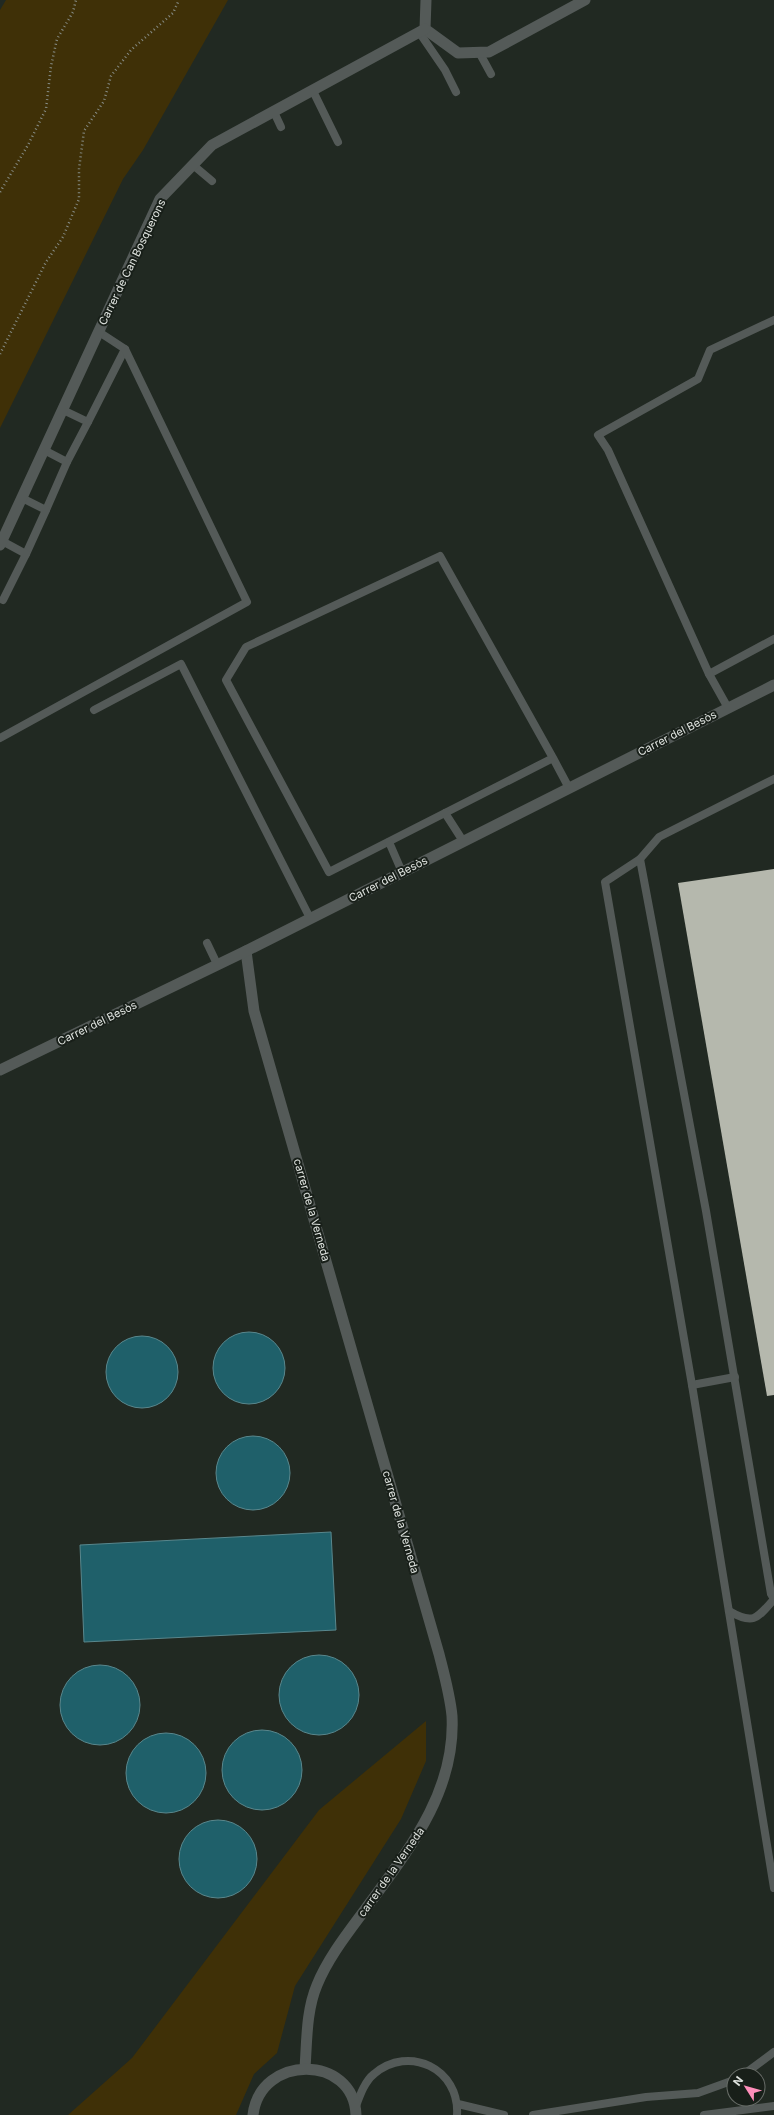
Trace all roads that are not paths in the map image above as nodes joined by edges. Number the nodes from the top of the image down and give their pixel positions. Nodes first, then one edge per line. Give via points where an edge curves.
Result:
1 (426, 0) edge
2 (585, 0) edge
3 (422, 31) junction
4 (479, 52) junction
5 (491, 74) dead end
6 (312, 91) junction
7 (456, 92) dead end
8 (274, 112) junction
9 (281, 127) dead end
10 (338, 142) dead end
11 (193, 165) junction
12 (212, 181) dead end
13 (774, 320) edge
14 (99, 332) junction
15 (125, 349) junction
16 (63, 410) junction
17 (88, 422) junction
18 (44, 450) junction
19 (67, 462) junction
20 (22, 498) junction
21 (46, 510) junction
22 (1, 543) edge
23 (26, 554) junction
24 (1, 602) edge
25 (774, 639) edge
26 (709, 674) junction
27 (774, 685) edge
28 (728, 708) junction
29 (94, 710) dead end
30 (0, 738) edge
31 (553, 758) junction
32 (774, 779) edge
33 (569, 788) junction
34 (445, 813) junction
35 (463, 841) junction
36 (389, 842) junction
37 (640, 859) junction
38 (402, 872) junction
39 (310, 918) junction
40 (208, 944) dead end
41 (246, 951) junction
42 (217, 964) junction
43 (0, 1070) edge
44 (735, 1377) junction
45 (692, 1385) junction
46 (774, 1599) edge
47 (729, 1611) junction
48 (774, 1888) edge
49 (774, 2052) edge
50 (754, 2067) edge
51 (304, 2068) junction
52 (726, 2083) edge
53 (458, 2104) junction
54 (774, 2106) edge
55 (356, 2110) edge
56 (253, 2115) edge
57 (457, 2115) edge
58 (504, 2115) edge
59 (533, 2115) edge
60 (704, 2115) edge

1 - 3 street
2 - 4 street via 489,52
3 - 4 street via 458,53
3 - 6 street, Carrer de Can Bosquerons
3 - 7 lane
4 - 5 lane
6 - 8 street, Carrer de Can Bosquerons
6 - 10 lane
8 - 9 lane
8 - 11 street, Carrer de Can Bosquerons via 212,145
11 - 12 lane
11 - 14 street, Carrer de Can Bosquerons via 160,199
13 - 26 lane via 710,350 698,379 598,435 608,450
14 - 15 lane
14 - 16 street, Carrer de Can Bosquerons
15 - 17 lane
15 - 30 lane via 247,602
16 - 17 lane
16 - 18 street, Carrer de Can Bosquerons
17 - 19 lane
18 - 19 lane
18 - 20 street, Carrer de Can Bosquerons
19 - 21 lane
20 - 21 lane
20 - 22 street, Carrer de Can Bosquerons
21 - 23 lane
22 - 23 lane
23 - 24 lane
25 - 26 lane
26 - 28 lane
27 - 28 street, Carrer del Besòs
28 - 33 street, Carrer del Besòs
29 - 39 lane via 181,664
31 - 33 lane
31 - 34 lane
31 - 36 lane via 440,556 246,647 226,680 329,872
32 - 37 lane via 659,837
33 - 35 street, Carrer del Besòs
34 - 35 lane
34 - 36 lane
35 - 38 street, Carrer del Besòs
36 - 38 lane
37 - 44 lane
37 - 45 lane via 605,882
38 - 39 street, Carrer del Besòs
39 - 41 street, Carrer del Besòs
40 - 42 lane
41 - 42 street, Carrer del Besòs
41 - 51 street, carrer de la Verneda via 254,1011 439,1654 452,1715 449,1758 428,1818 413,1845 348,1934 317,1985 310,2010
42 - 43 street, Carrer del Besòs
44 - 45 lane
44 - 46 lane via 771,1594
45 - 47 lane
46 - 47 lane via 754,1618 743,1619
47 - 48 lane
49 - 50 lane
51 - 55 street via 332,2076 347,2088
51 - 56 street via 285,2073 268,2084 257,2101
52 - 59 lane via 698,2093 646,2097
53 - 55 lane via 451,2084 437,2069 418,2061 402,2060 386,2065 372,2075 363,2088
53 - 57 lane
53 - 58 lane
54 - 60 lane

